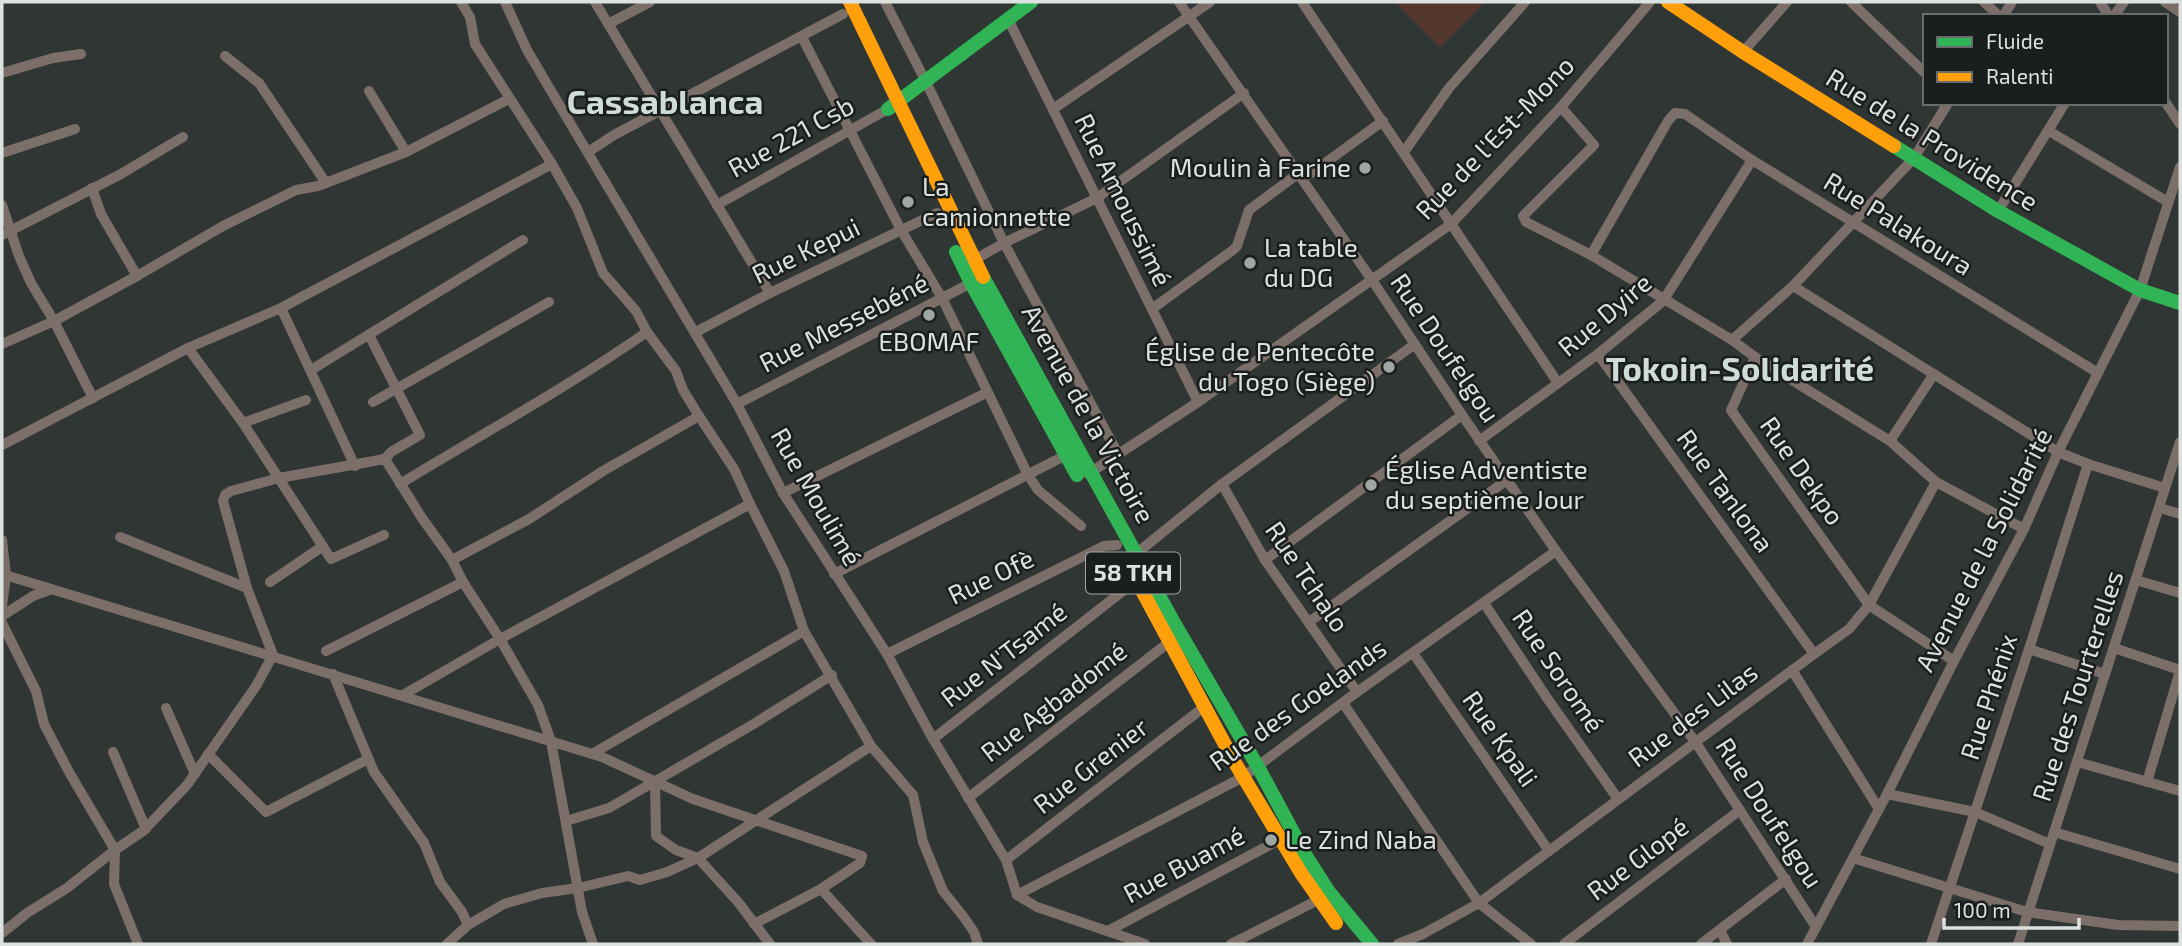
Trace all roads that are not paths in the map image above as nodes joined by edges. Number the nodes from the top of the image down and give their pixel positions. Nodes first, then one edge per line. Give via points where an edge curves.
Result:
1 (461, 2) edge
2 (505, 2) edge
3 (595, 2) edge
4 (650, 2) edge
5 (885, 2) edge
6 (1030, 2) edge
7 (1179, 2) edge
8 (1210, 2) edge
9 (1302, 2) edge
10 (1525, 2) edge
11 (1650, 2) edge
12 (1668, 2) edge
13 (1787, 2) edge
14 (1851, 2) edge
15 (1984, 2) edge
16 (2165, 2) edge
17 (843, 6) edge
18 (2180, 12) edge
19 (1999, 14) edge
20 (1189, 16) junction
21 (1008, 19) junction
22 (608, 24) junction
23 (802, 37) junction
24 (1744, 52) junction
25 (81, 54) dead end
26 (225, 56) dead end
27 (1923, 71) edge
28 (2, 73) edge
29 (926, 82) junction
30 (369, 91) dead end
31 (1244, 93) junction
32 (509, 99) junction
33 (893, 105) junction
34 (1947, 105) edge
35 (2064, 105) edge
36 (2167, 105) edge
37 (1561, 107) junction
38 (1053, 109) junction
39 (661, 111) junction
40 (1383, 121) junction
41 (2180, 124) edge
42 (75, 129) dead end
43 (849, 130) junction
44 (2049, 131) junction
45 (183, 137) dead end
46 (406, 152) junction
47 (588, 152) junction
48 (1404, 152) junction
49 (2, 153) edge
50 (1914, 158) junction
51 (1752, 160) junction
52 (552, 164) junction
53 (2180, 167) edge
54 (1301, 176) junction
55 (326, 183) junction
56 (92, 188) junction
57 (1097, 198) junction
58 (2168, 202) junction
59 (2, 205) edge
60 (717, 205) junction
61 (1998, 211) junction
62 (937, 213) junction
63 (1853, 223) junction
64 (1451, 225) junction
65 (901, 230) junction
66 (6, 233) edge
67 (523, 240) dead end
68 (1004, 243) junction
69 (1591, 255) junction
70 (974, 260) junction
71 (137, 276) junction
72 (1372, 280) junction
73 (971, 283) junction
74 (1793, 286) junction
75 (2140, 290) junction
76 (770, 293) junction
77 (942, 298) junction
78 (1663, 301) junction
79 (549, 302) dead end
80 (2180, 303) edge
81 (281, 307) junction
82 (1152, 309) junction
83 (54, 321) junction
84 (647, 331) junction
85 (696, 332) junction
86 (369, 335) junction
87 (1732, 340) junction
88 (2, 344) edge
89 (1415, 344) junction
90 (188, 348) junction
91 (1598, 354) junction
92 (1755, 358) junction
93 (311, 370) junction
94 (2098, 373) junction
95 (1934, 374) junction
96 (1558, 383) junction
97 (397, 388) junction
98 (986, 393) junction
99 (93, 398) junction
100 (306, 400) dead end
101 (373, 402) dead end
102 (1198, 402) junction
103 (737, 404) junction
104 (1462, 415) junction
105 (699, 416) junction
106 (243, 424) junction
107 (1479, 440) junction
108 (1890, 440) junction
109 (2180, 442) edge
110 (2, 445) edge
111 (1071, 451) junction
112 (2058, 452) junction
113 (1118, 454) junction
114 (385, 459) junction
115 (2088, 464) junction
116 (355, 466) junction
117 (1028, 475) junction
118 (1085, 476) junction
119 (279, 478) junction
120 (1507, 480) junction
121 (1936, 482) junction
122 (400, 484) junction
123 (1222, 484) junction
124 (2165, 488) junction
125 (783, 493) junction
126 (750, 504) junction
127 (2160, 508) junction
128 (2180, 514) edge
129 (1081, 526) dead end
130 (2024, 529) junction
131 (384, 535) dead end
132 (120, 537) dead end
133 (2, 540) edge
134 (1117, 544) junction
135 (323, 546) junction
136 (1556, 551) junction
137 (1137, 553) junction
138 (1265, 560) junction
139 (452, 561) junction
140 (834, 574) junction
141 (4, 575) edge
142 (1137, 580) junction
143 (2136, 580) junction
144 (270, 582) dead end
145 (463, 582) junction
146 (247, 588) junction
147 (52, 589) junction
148 (2180, 593) edge
149 (1484, 603) junction
150 (1869, 605) junction
151 (2, 606) edge
152 (2, 615) edge
153 (1309, 622) junction
154 (2, 623) edge
155 (804, 631) junction
156 (500, 639) junction
157 (1168, 643) junction
158 (2114, 648) junction
159 (2029, 649) junction
160 (326, 651) dead end
161 (1413, 653) junction
162 (887, 654) junction
163 (1814, 654) junction
164 (273, 655) junction
165 (1954, 661) junction
166 (1792, 670) junction
167 (2180, 671) edge
168 (334, 674) junction
169 (2105, 674) junction
170 (832, 675) junction
171 (1357, 692) junction
172 (403, 695) junction
173 (1343, 703) junction
174 (166, 708) dead end
175 (1204, 708) junction
176 (933, 739) junction
177 (551, 741) junction
178 (1696, 743) junction
179 (871, 746) junction
180 (113, 752) dead end
181 (208, 754) junction
182 (592, 754) junction
183 (368, 759) junction
184 (2077, 762) junction
185 (1258, 767) junction
186 (195, 774) junction
187 (1243, 777) junction
188 (655, 781) junction
189 (2147, 782) junction
190 (2180, 791) edge
191 (1887, 794) junction
192 (968, 798) junction
193 (1618, 799) junction
194 (1879, 809) junction
195 (1740, 810) junction
196 (1975, 812) junction
197 (755, 819) junction
198 (566, 821) junction
199 (146, 829) junction
200 (2054, 832) junction
201 (1281, 839) junction
202 (2050, 844) junction
203 (115, 850) junction
204 (1549, 851) junction
205 (698, 858) junction
206 (1853, 858) junction
207 (1006, 860) junction
208 (2180, 869) edge
209 (1786, 879) junction
210 (578, 888) junction
211 (821, 889) junction
212 (1949, 889) junction
213 (1017, 895) junction
214 (1318, 900) junction
215 (1479, 903) junction
216 (2027, 912) junction
217 (754, 924) junction
218 (468, 925) junction
219 (2180, 926) edge
220 (1816, 927) junction
221 (1720, 930) junction
222 (1108, 931) junction
223 (2, 933) edge
224 (1420, 939) edge
225 (138, 944) edge
226 (447, 944) edge
227 (593, 944) edge
228 (770, 944) edge
229 (871, 944) edge
230 (978, 944) edge
231 (1145, 944) edge
232 (1231, 944) edge
233 (1355, 944) edge
234 (1372, 944) edge
235 (1380, 944) edge
236 (1392, 944) edge
237 (1398, 944) edge
238 (1531, 944) edge
239 (1564, 944) edge
240 (1701, 944) edge
241 (1727, 944) edge
242 (1808, 944) edge
243 (1931, 944) edge
244 (2018, 944) edge

1 - 32 street via 470,17 475,44
2 - 47 street, Rue Moulimé via 527,50
3 - 22 street
4 - 22 street
5 - 29 street
6 - 21 main road
7 - 20 street, Rue Doufelgou
8 - 20 street
9 - 40 street
10 - 48 street via 1449,88
11 - 37 street, Rue de l'Est-Mono
12 - 24 main road, Rue de la Providence
13 - 24 street
14 - 27 street
15 - 19 street
16 - 18 street
17 - 23 street
17 - 33 main road, Avenue de la Victoire / 58 TKH
20 - 31 street, Rue Doufelgou
20 - 38 street
21 - 29 main road
21 - 38 street, Rue Amoussimé
22 - 39 street
23 - 39 street
23 - 43 street
24 - 50 main road, Rue de la Providence
25 - 28 street
26 - 55 street via 259,83
29 - 33 main road
29 - 68 street
30 - 46 street
31 - 54 street, Rue Doufelgou
31 - 57 street
32 - 46 street
32 - 52 street
33 - 43 street, Rue 221 Csb
33 - 62 main road, Avenue de la Victoire / 58 TKH
33 - 70 main road, Avenue de la Victoire / 58 TKH
34 - 50 street
35 - 44 street
36 - 41 street
37 - 64 street, Rue de l'Est-Mono
37 - 69 street via 1594,145 1523,216 1526,222
38 - 57 street, Rue Amoussimé
39 - 47 street
39 - 60 street
40 - 48 street
40 - 54 street
42 - 49 street
43 - 60 street, Rue 221 Csb
43 - 65 street
44 - 58 street
44 - 61 street
45 - 56 street
46 - 55 street
47 - 85 street, Rue Moulimé
48 - 64 street
50 - 61 main road, Rue de la Providence
50 - 63 street
51 - 63 street, Rue Palakoura
51 - 69 street, Rue Palakoura via 1685,114 1675,113
51 - 78 street, Rue Dyire
52 - 81 street
52 - 84 street via 577,208 603,273
53 - 58 street, Avenue de la Solidarité
54 - 72 street, Rue Doufelgou
54 - 82 street via 1249,210 1233,250
55 - 71 street via 296,190
56 - 66 street
56 - 71 street via 101,214
57 - 68 street
57 - 82 street, Rue Amoussimé
58 - 75 street, Avenue de la Solidarité
59 - 66 street
60 - 76 street
61 - 75 main road, Rue de la Providence
62 - 65 street, Rue Kepui
62 - 73 main road, Avenue de la Victoire / 58 TKH
63 - 74 street
63 - 94 street, Rue Palakoura
64 - 72 street, Rue de l'Est-Mono
64 - 96 street
65 - 76 street, Rue Kepui
65 - 77 street
66 - 83 street
67 - 86 street
68 - 70 street
68 - 113 street
69 - 78 street
70 - 111 main road, Avenue de la Victoire / 58 TKH
71 - 83 street
72 - 89 street, Rue Doufelgou
72 - 102 street, Rue de l'Est-Mono
73 - 77 street, Rue Messebéné
73 - 111 main road, Avenue de la Victoire / 58 TKH
74 - 87 street
74 - 95 street
75 - 80 main road, Rue de la Providence
75 - 94 street, Avenue de la Solidarité
76 - 85 street, Rue Kepui
77 - 98 street
77 - 103 street, Rue Messebéné
78 - 87 street
78 - 91 street, Rue Dyire
79 - 97 street
81 - 90 street
81 - 93 street
82 - 102 street, Rue Amoussimé
83 - 88 street
83 - 99 street
84 - 105 street via 676,371
84 - 122 street via 596,367
85 - 103 street, Rue Moulimé
86 - 93 street
86 - 97 street
87 - 92 street
89 - 104 street, Rue Doufelgou
89 - 123 street
90 - 99 street
90 - 106 street
91 - 96 street, Rue Dyire
91 - 163 street, Rue Tanlona
92 - 108 street
92 - 150 street, Rue Dekpo via 1731,410
93 - 116 street
94 - 112 street, Avenue de la Solidarité
95 - 108 street
95 - 112 street
96 - 107 street, Rue Dyire
97 - 101 street
97 - 114 street via 420,435
98 - 117 street
98 - 125 street
99 - 110 street
100 - 106 street
102 - 113 street, Rue de l'Est-Mono
103 - 125 street, Rue Moulimé
104 - 107 street, Rue Doufelgou
104 - 138 street
105 - 126 street via 734,469
105 - 139 street
106 - 119 street
107 - 120 street, Rue Doufelgou
108 - 121 street
109 - 124 street, Rue des Tourterelles
111 - 117 street
111 - 118 main road, Avenue de la Victoire / 58 TKH
112 - 115 street
112 - 130 street, Avenue de la Solidarité
113 - 118 street, Rue de l'Est-Mono
114 - 116 street
114 - 122 street
115 - 124 street
115 - 159 street, Rue Phénix
116 - 119 street
117 - 129 street via 1038,490
117 - 140 street
118 - 134 main road, Avenue de la Victoire / 58 TKH
118 - 137 main road, Avenue de la Victoire / 58 TKH
119 - 135 street
119 - 146 street via 231,491 223,501
120 - 136 street, Rue Doufelgou
120 - 153 street
121 - 130 street
121 - 150 street, Rue des Lilas
122 - 139 street
123 - 137 street
123 - 138 street, Rue Tchalo
124 - 127 street, Rue des Tourterelles
125 - 140 street, Rue Moulimé
126 - 155 street via 784,571
126 - 156 street
127 - 128 street
127 - 143 street, Rue des Tourterelles
130 - 165 street, Avenue de la Solidarité
131 - 135 street via 334,559
132 - 146 street
133 - 141 street
134 - 142 main road, Avenue de la Victoire / 58 TKH
134 - 162 street, Rue Ofè via 1104,546
135 - 144 street
136 - 149 street, Rue des Goelands
136 - 178 street, Rue Doufelgou
137 - 185 main road, Avenue de la Victoire / 58 TKH
138 - 153 street, Rue Tchalo
139 - 145 street
140 - 162 street, Rue Moulimé
141 - 147 street
141 - 151 street
142 - 157 main road, Avenue de la Victoire / 58 TKH
142 - 176 street, Rue N'Tsamé
143 - 148 street
143 - 158 street, Rue des Tourterelles
145 - 156 street
145 - 160 street
146 - 164 street
147 - 152 street
147 - 164 street
149 - 161 street, Rue des Goelands
149 - 193 street, Rue Soromé
150 - 163 street, Rue des Lilas via 1849,629
150 - 165 street
153 - 171 street, Rue Tchalo
154 - 203 street via 36,691 44,724
155 - 170 street
155 - 182 street
156 - 172 street
156 - 177 street via 538,705
157 - 175 main road, Avenue de la Victoire / 58 TKH
157 - 192 street, Rue Agbadomé
158 - 167 street
158 - 169 street, Rue des Tourterelles
159 - 169 street
159 - 196 street, Rue Phénix
161 - 171 street, Rue des Goelands
161 - 204 street, Rue Kpali
162 - 176 street, Rue Moulimé
163 - 166 street, Rue des Lilas
164 - 168 street
164 - 181 street
165 - 191 street, Avenue de la Solidarité
166 - 178 street, Rue des Lilas
166 - 194 street
167 - 189 street
168 - 172 street
168 - 183 street
169 - 184 street, Rue des Tourterelles
170 - 179 street
170 - 188 street
171 - 173 street, Rue des Goelands
172 - 177 street
173 - 185 street, Rue des Goelands
173 - 215 street
174 - 186 street
175 - 187 main road, Avenue de la Victoire / 58 TKH
175 - 207 street, Rue Grenier
176 - 192 street, Rue Moulimé
177 - 182 street
177 - 198 street
178 - 193 street, Rue des Lilas
178 - 195 street, Rue Doufelgou
179 - 197 street
179 - 230 street via 912,795 923,842 943,891
180 - 199 street
181 - 183 street via 266,812
181 - 186 street
182 - 188 street
183 - 218 street via 424,843 440,881
184 - 189 street
184 - 200 street, Rue des Tourterelles
185 - 187 street, Rue des Goelands
185 - 234 main road, Avenue de la Victoire / 58 TKH via 1317,875
186 - 199 street
187 - 201 main road, Avenue de la Victoire / 58 TKH
187 - 213 street, Rue des Goelands
188 - 197 street
188 - 198 street via 609,808
188 - 205 street via 656,836
189 - 190 street
191 - 194 street, Avenue de la Solidarité
191 - 196 street
192 - 207 street, Rue Moulimé
193 - 204 street, Rue des Lilas
194 - 206 street, Avenue de la Solidarité
195 - 209 street, Rue Doufelgou
195 - 239 street, Rue Glopé
196 - 202 street
196 - 212 street, Rue Phénix
197 - 205 street
197 - 211 street via 862,856 860,863
198 - 210 street
199 - 203 street
200 - 202 street, Rue des Tourterelles
200 - 208 street
201 - 214 main road, Avenue de la Victoire / 58 TKH
201 - 222 street, Rue Buamé
202 - 216 street, Rue des Tourterelles
203 - 223 street
203 - 225 street via 114,884
204 - 215 street, Rue des Lilas
205 - 210 street via 640,880 628,876
205 - 217 street
206 - 212 street
206 - 220 street, Avenue de la Solidarité
207 - 213 street, Rue Moulimé
209 - 220 street, Rue Doufelgou
209 - 221 street
210 - 218 street via 504,904
210 - 227 street
211 - 217 street
211 - 229 street
212 - 216 street
212 - 243 street, Rue Phénix
213 - 222 street via 1037,907
214 - 232 street
214 - 233 main road, Avenue de la Victoire / 58 TKH
215 - 224 street, Rue des Lilas
215 - 238 street
216 - 219 street via 2118,925
216 - 244 street, Rue des Tourterelles
217 - 228 street
218 - 226 street
220 - 242 street, Avenue de la Solidarité
221 - 240 street
221 - 241 street
222 - 231 street
224 - 237 street, Rue des Lilas
235 - 236 main road

